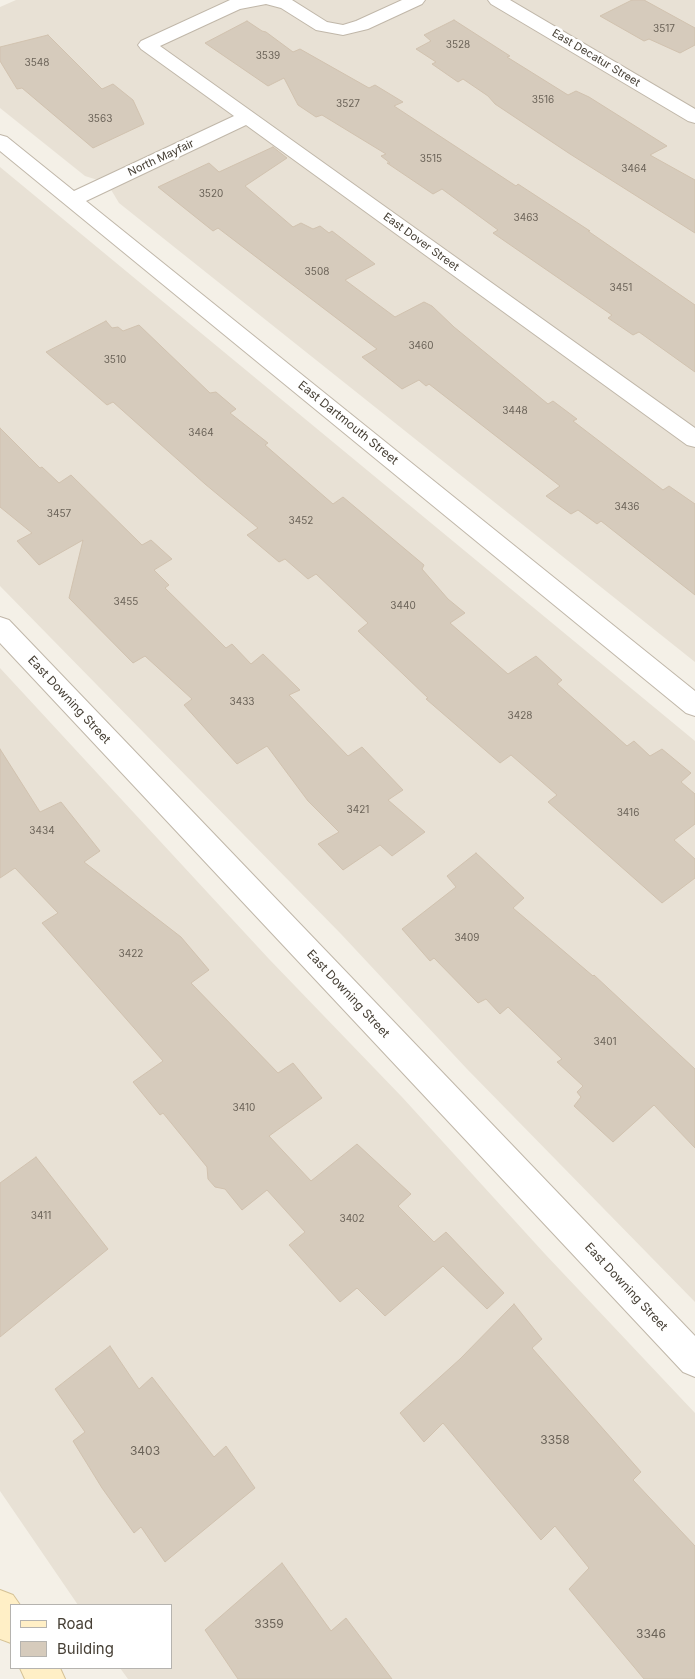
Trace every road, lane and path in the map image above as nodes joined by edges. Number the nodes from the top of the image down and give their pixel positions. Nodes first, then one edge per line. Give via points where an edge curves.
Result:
1 (262, 0) edge
2 (270, 0) edge
3 (416, 0) edge
4 (497, 0) edge
5 (248, 117) junction
6 (695, 117) edge
7 (0, 141) edge
8 (73, 199) junction
9 (695, 439) edge
10 (0, 627) edge
11 (695, 706) edge
12 (695, 1360) edge
13 (0, 1608) edge
14 (10, 1623) edge

1 - 5 street, East Dover Street via 236,4 147,45
2 - 3 street via 287,4 322,26 343,30 362,25
4 - 6 street, East Decatur Street
5 - 8 street, North Mayfair
5 - 9 street, East Dover Street
7 - 8 street, East Dartmouth Street
8 - 11 street, East Dartmouth Street
10 - 12 street, East Downing Street
13 - 14 street

